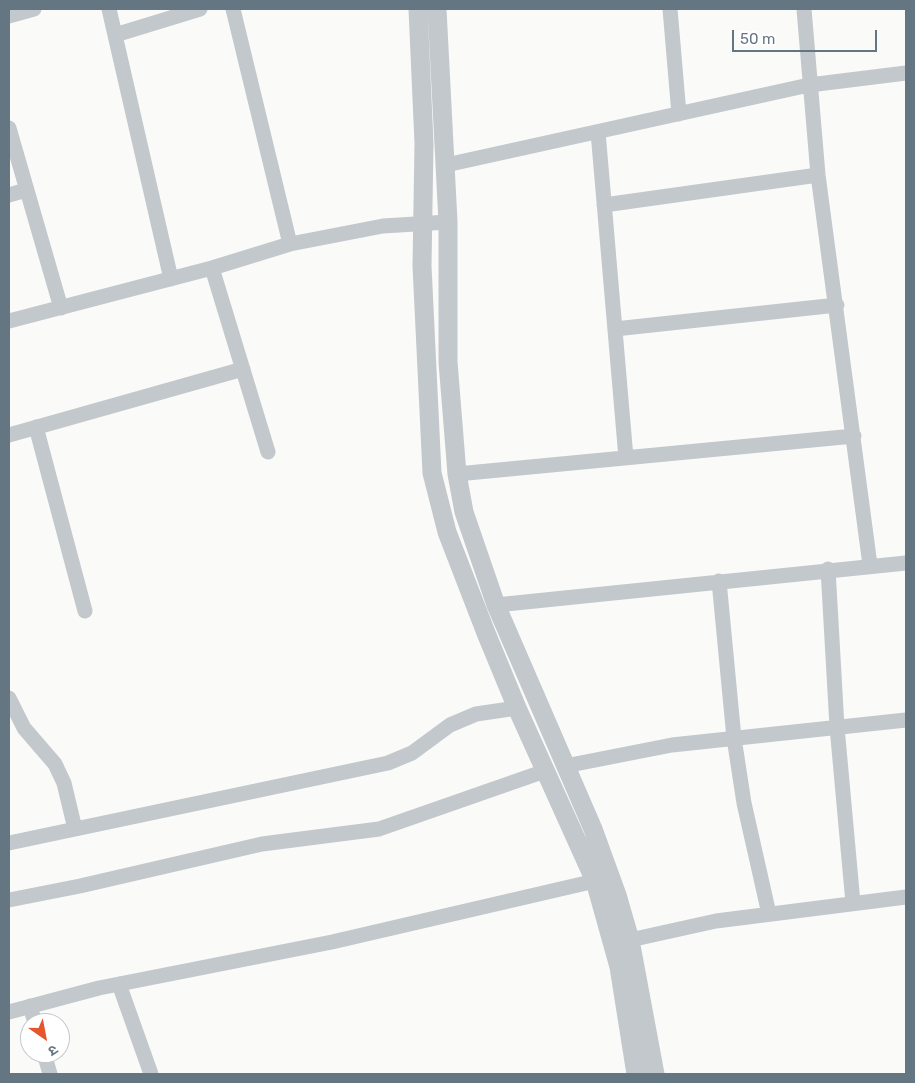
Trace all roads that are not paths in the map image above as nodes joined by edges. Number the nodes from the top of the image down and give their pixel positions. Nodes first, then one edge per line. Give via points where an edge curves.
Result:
1 (34, 9) edge
2 (109, 9) edge
3 (200, 9) edge
4 (233, 9) edge
5 (418, 9) edge
6 (437, 9) edge
7 (670, 9) edge
8 (804, 9) edge
9 (9, 16) edge
10 (115, 35) junction
11 (906, 73) edge
12 (809, 85) junction
13 (679, 114) junction
14 (9, 128) edge
15 (598, 132) junction
16 (446, 165) junction
17 (818, 175) junction
18 (26, 190) junction
19 (9, 195) edge
20 (604, 205) junction
21 (448, 222) junction
22 (424, 223) junction
23 (290, 244) junction
24 (212, 268) junction
25 (171, 279) junction
26 (837, 305) junction
27 (60, 308) junction
28 (9, 321) edge
29 (615, 329) junction
30 (243, 369) junction
31 (36, 427) junction
32 (9, 435) edge
33 (854, 436) junction
34 (268, 452) dead end
35 (626, 458) junction
36 (457, 474) junction
37 (906, 563) edge
38 (870, 565) junction
39 (828, 569) junction
40 (719, 581) junction
41 (496, 604) junction
42 (85, 611) dead end
43 (10, 704) edge
44 (517, 708) junction
45 (906, 720) edge
46 (837, 726) junction
47 (734, 738) junction
48 (565, 766) junction
49 (545, 771) junction
50 (75, 829) junction
51 (9, 844) edge
52 (595, 881) junction
53 (906, 897) edge
54 (9, 900) edge
55 (852, 903) junction
56 (769, 914) junction
57 (630, 940) junction
58 (120, 984) junction
59 (30, 1006) junction
60 (9, 1012) edge
61 (32, 1013) edge
62 (152, 1074) edge
63 (636, 1074) edge
64 (655, 1074) edge

1 - 9 street
2 - 10 street
3 - 10 street
4 - 23 street
5 - 22 street
6 - 16 street
7 - 13 street
8 - 12 street
10 - 25 street
11 - 12 street
12 - 13 street
12 - 17 street
13 - 15 street
14 - 18 street
15 - 16 street
15 - 20 street
16 - 21 street
17 - 20 street
17 - 26 street
18 - 19 street
18 - 27 street
20 - 29 street
21 - 22 street
21 - 36 street via 448,362
22 - 23 street via 383,226
22 - 44 street via 424,322 432,473 447,532
23 - 24 street
24 - 25 street
24 - 30 street
25 - 27 street
26 - 29 street
26 - 33 street
27 - 28 street
29 - 35 street
30 - 31 street
30 - 34 street
31 - 32 street
31 - 42 street
33 - 35 street
33 - 38 street
35 - 36 street
36 - 41 street via 464,512
37 - 38 street
38 - 39 street
39 - 40 street
39 - 46 street
40 - 41 street
40 - 47 street
41 - 48 street
43 - 50 street via 24,728 55,764 64,783
44 - 49 street
44 - 50 street via 476,714 450,725 412,753 388,763
45 - 46 street
46 - 47 street
46 - 55 street
47 - 48 street via 672,745
47 - 56 street via 744,803
48 - 57 street via 593,829
49 - 52 street
49 - 54 street via 378,829 262,844
50 - 51 street
52 - 58 street via 332,942
52 - 63 street via 619,967
53 - 55 street
55 - 56 street
56 - 57 street via 716,921
57 - 64 street
58 - 59 street
58 - 62 street
59 - 60 street
59 - 61 street

